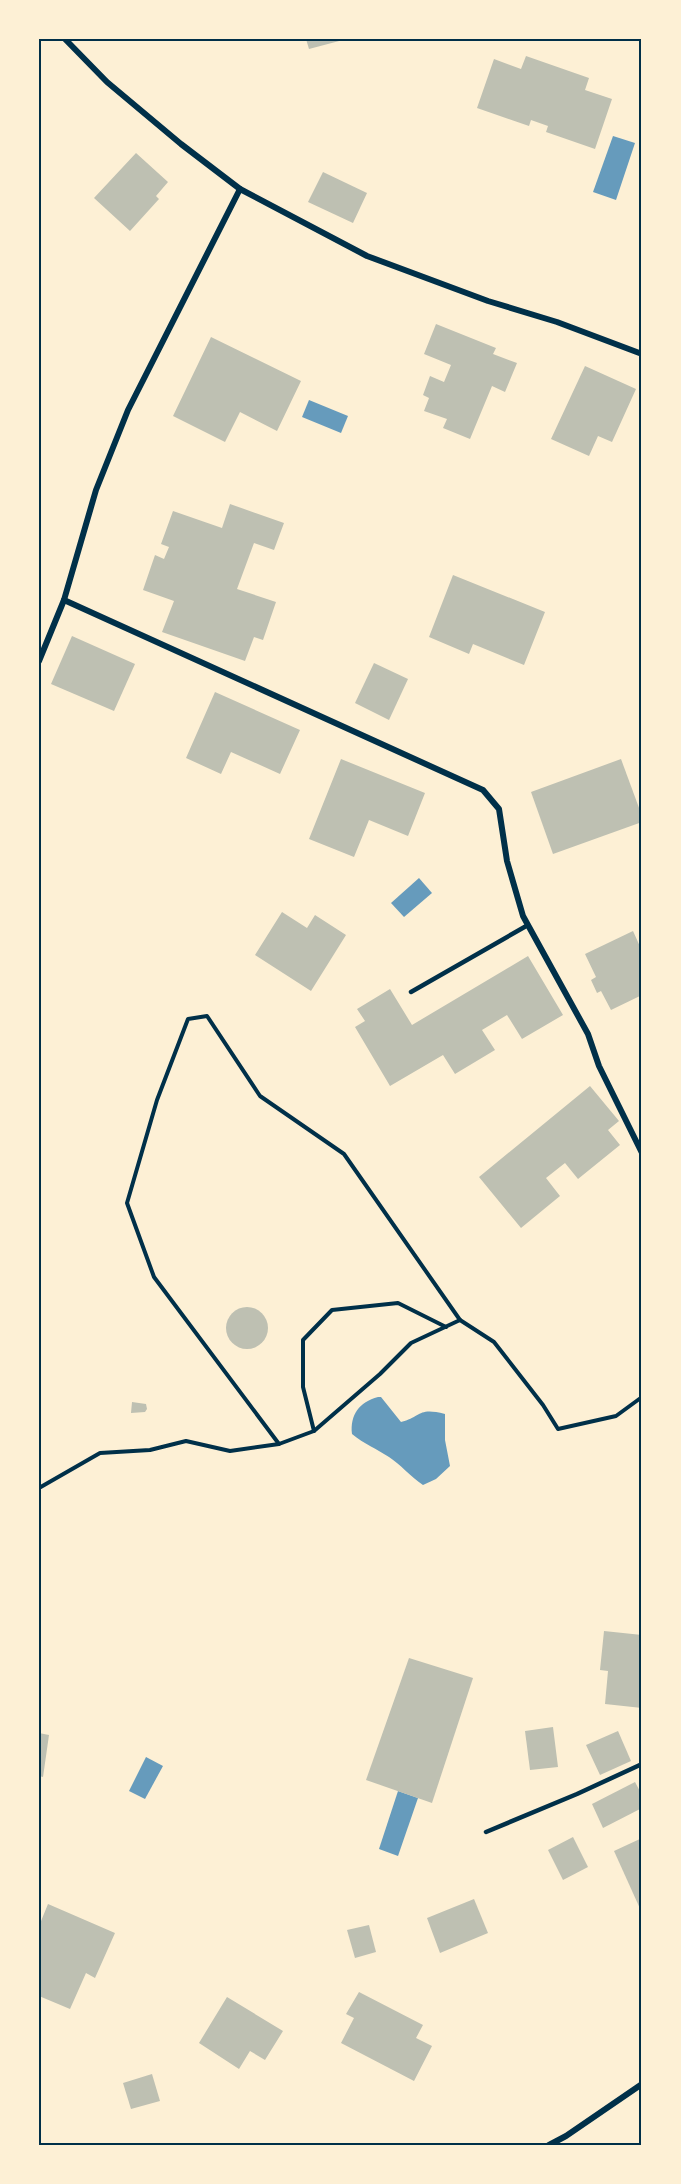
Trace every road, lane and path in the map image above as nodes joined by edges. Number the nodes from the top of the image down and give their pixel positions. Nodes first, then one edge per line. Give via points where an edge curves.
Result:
1 (65, 39) edge
2 (240, 189) junction
3 (642, 354) edge
4 (64, 600) junction
5 (39, 661) edge
6 (528, 925) junction
7 (411, 992) dead end
8 (642, 1153) edge
9 (460, 1320) junction
10 (446, 1326) junction
11 (642, 1397) edge
12 (314, 1431) junction
13 (279, 1444) junction
14 (39, 1488) edge
15 (642, 1764) edge
16 (486, 1832) dead end
17 (642, 2084) edge
18 (549, 2145) edge

1 - 2 street via 107,82
2 - 3 street via 367,256
2 - 4 street via 128,410 96,490
4 - 5 street
4 - 6 street via 483,790 499,809 507,861
6 - 7 lane
6 - 8 street via 588,1034 599,1066
9 - 10 path
9 - 11 path via 494,1342 558,1429 616,1416
9 - 13 path via 344,1154 260,1096 207,1017 188,1019 157,1101 127,1203 154,1277
10 - 12 path via 411,1343
10 - 12 path via 398,1303 332,1310 303,1340 303,1387
12 - 13 path
13 - 14 path via 230,1451 186,1441 150,1450 100,1453
15 - 16 lane
17 - 18 street

